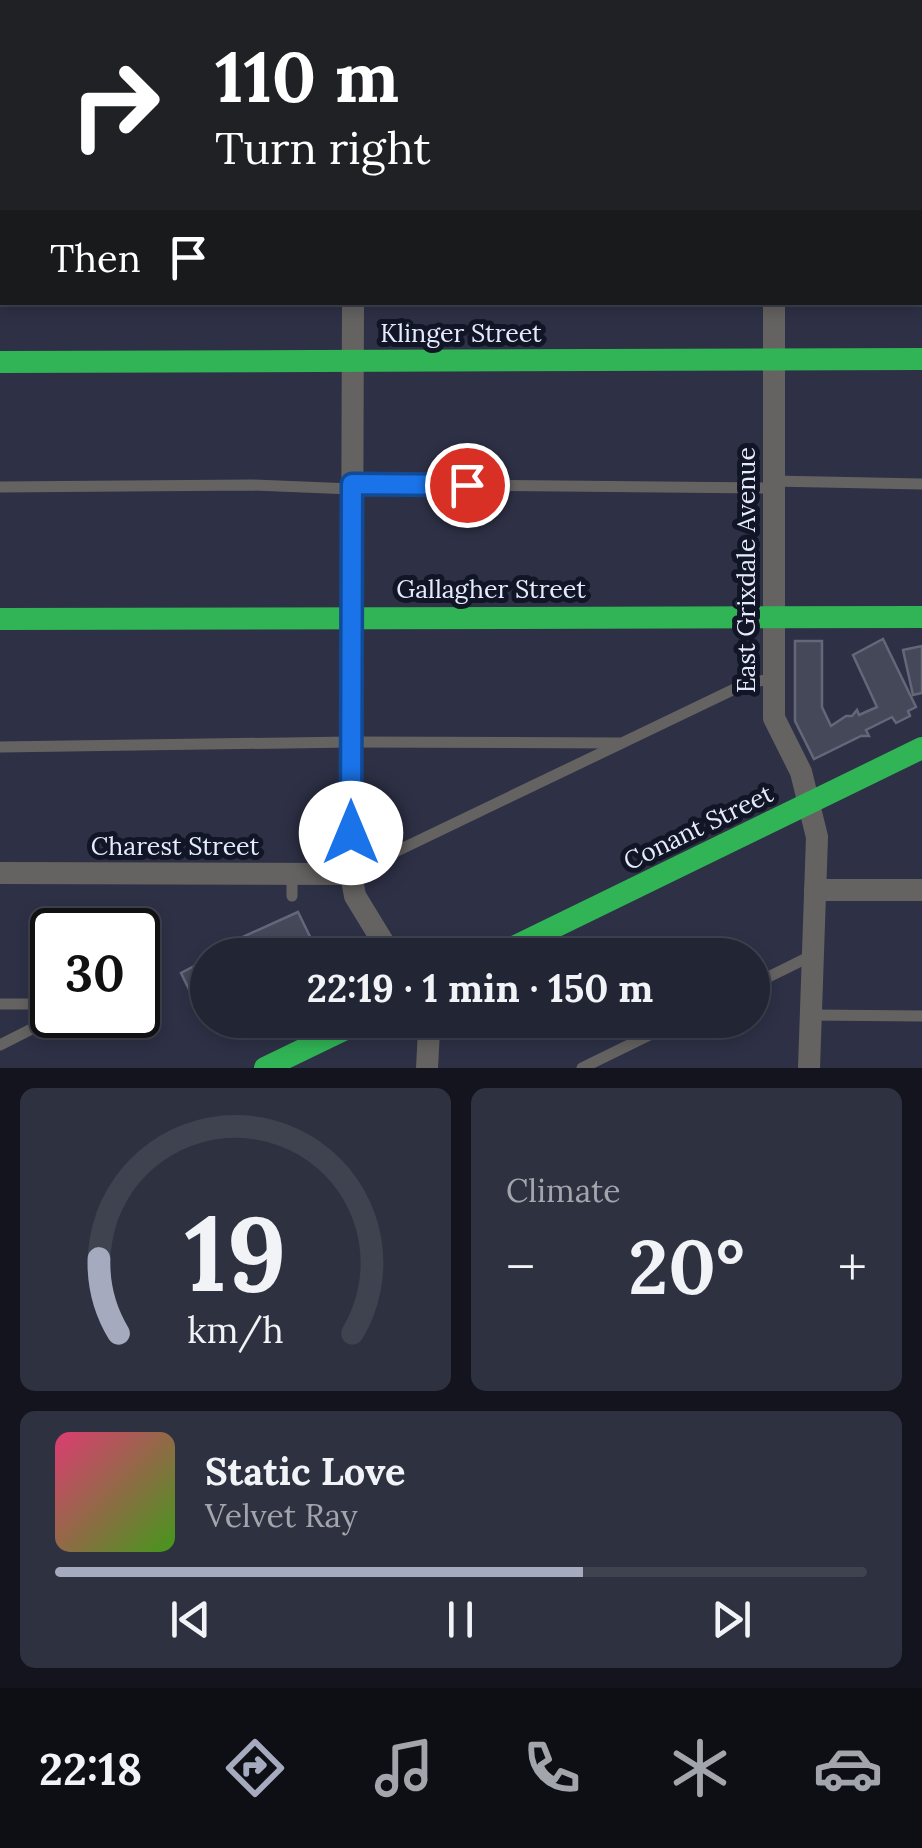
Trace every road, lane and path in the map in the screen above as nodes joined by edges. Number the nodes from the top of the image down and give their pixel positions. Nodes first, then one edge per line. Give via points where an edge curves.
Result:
1 (354, 305) edge
2 (774, 305) edge
3 (922, 359) edge
4 (774, 360) junction
5 (0, 362) edge
6 (353, 362) junction
7 (772, 484) junction
8 (922, 484) edge
9 (352, 486) junction
10 (0, 487) edge
11 (772, 616) junction
12 (922, 616) edge
13 (352, 618) junction
14 (0, 619) edge
15 (772, 679) junction
16 (351, 742) junction
17 (620, 744) junction
18 (0, 747) edge
19 (922, 748) edge
20 (810, 803) junction
21 (351, 868) junction
22 (0, 873) edge
23 (815, 890) junction
24 (922, 890) edge
25 (382, 938) edge
26 (532, 938) edge
27 (813, 955) junction
28 (770, 976) edge
29 (0, 1004) edge
30 (30, 1004) edge
31 (811, 1015) junction
32 (922, 1016) edge
33 (30, 1030) edge
34 (326, 1038) edge
35 (428, 1038) edge
36 (643, 1038) edge
37 (0, 1045) edge
38 (264, 1068) edge
39 (427, 1068) edge
40 (582, 1068) edge
41 (809, 1068) edge

1 - 6 street
2 - 4 street, East Grixdale Avenue
3 - 4 street, Klinger Street
4 - 6 street, Klinger Street
4 - 7 street, East Grixdale Avenue
5 - 6 street, Klinger Street
6 - 9 street
7 - 8 lane
7 - 9 lane
7 - 11 street, East Grixdale Avenue
9 - 10 lane
9 - 13 street
11 - 12 street, Gallagher Street
11 - 13 street, Gallagher Street
11 - 15 street, East Grixdale Avenue
13 - 14 street, Gallagher Street
13 - 16 street
15 - 17 lane via 747,682
15 - 20 street, East Grixdale Avenue via 774,718
16 - 17 lane
16 - 18 lane
16 - 21 street
17 - 21 lane
19 - 20 street, Conant Street
20 - 23 street, East Grixdale Avenue via 817,837
20 - 26 street, Conant Street
21 - 22 street, Charest Street via 292,885
21 - 25 street via 356,896
23 - 24 street
23 - 27 street, East Grixdale Avenue
27 - 28 lane
27 - 31 street, East Grixdale Avenue
29 - 30 lane
31 - 32 lane
31 - 41 street, East Grixdale Avenue
33 - 37 lane
34 - 38 street
35 - 39 street
36 - 40 lane

